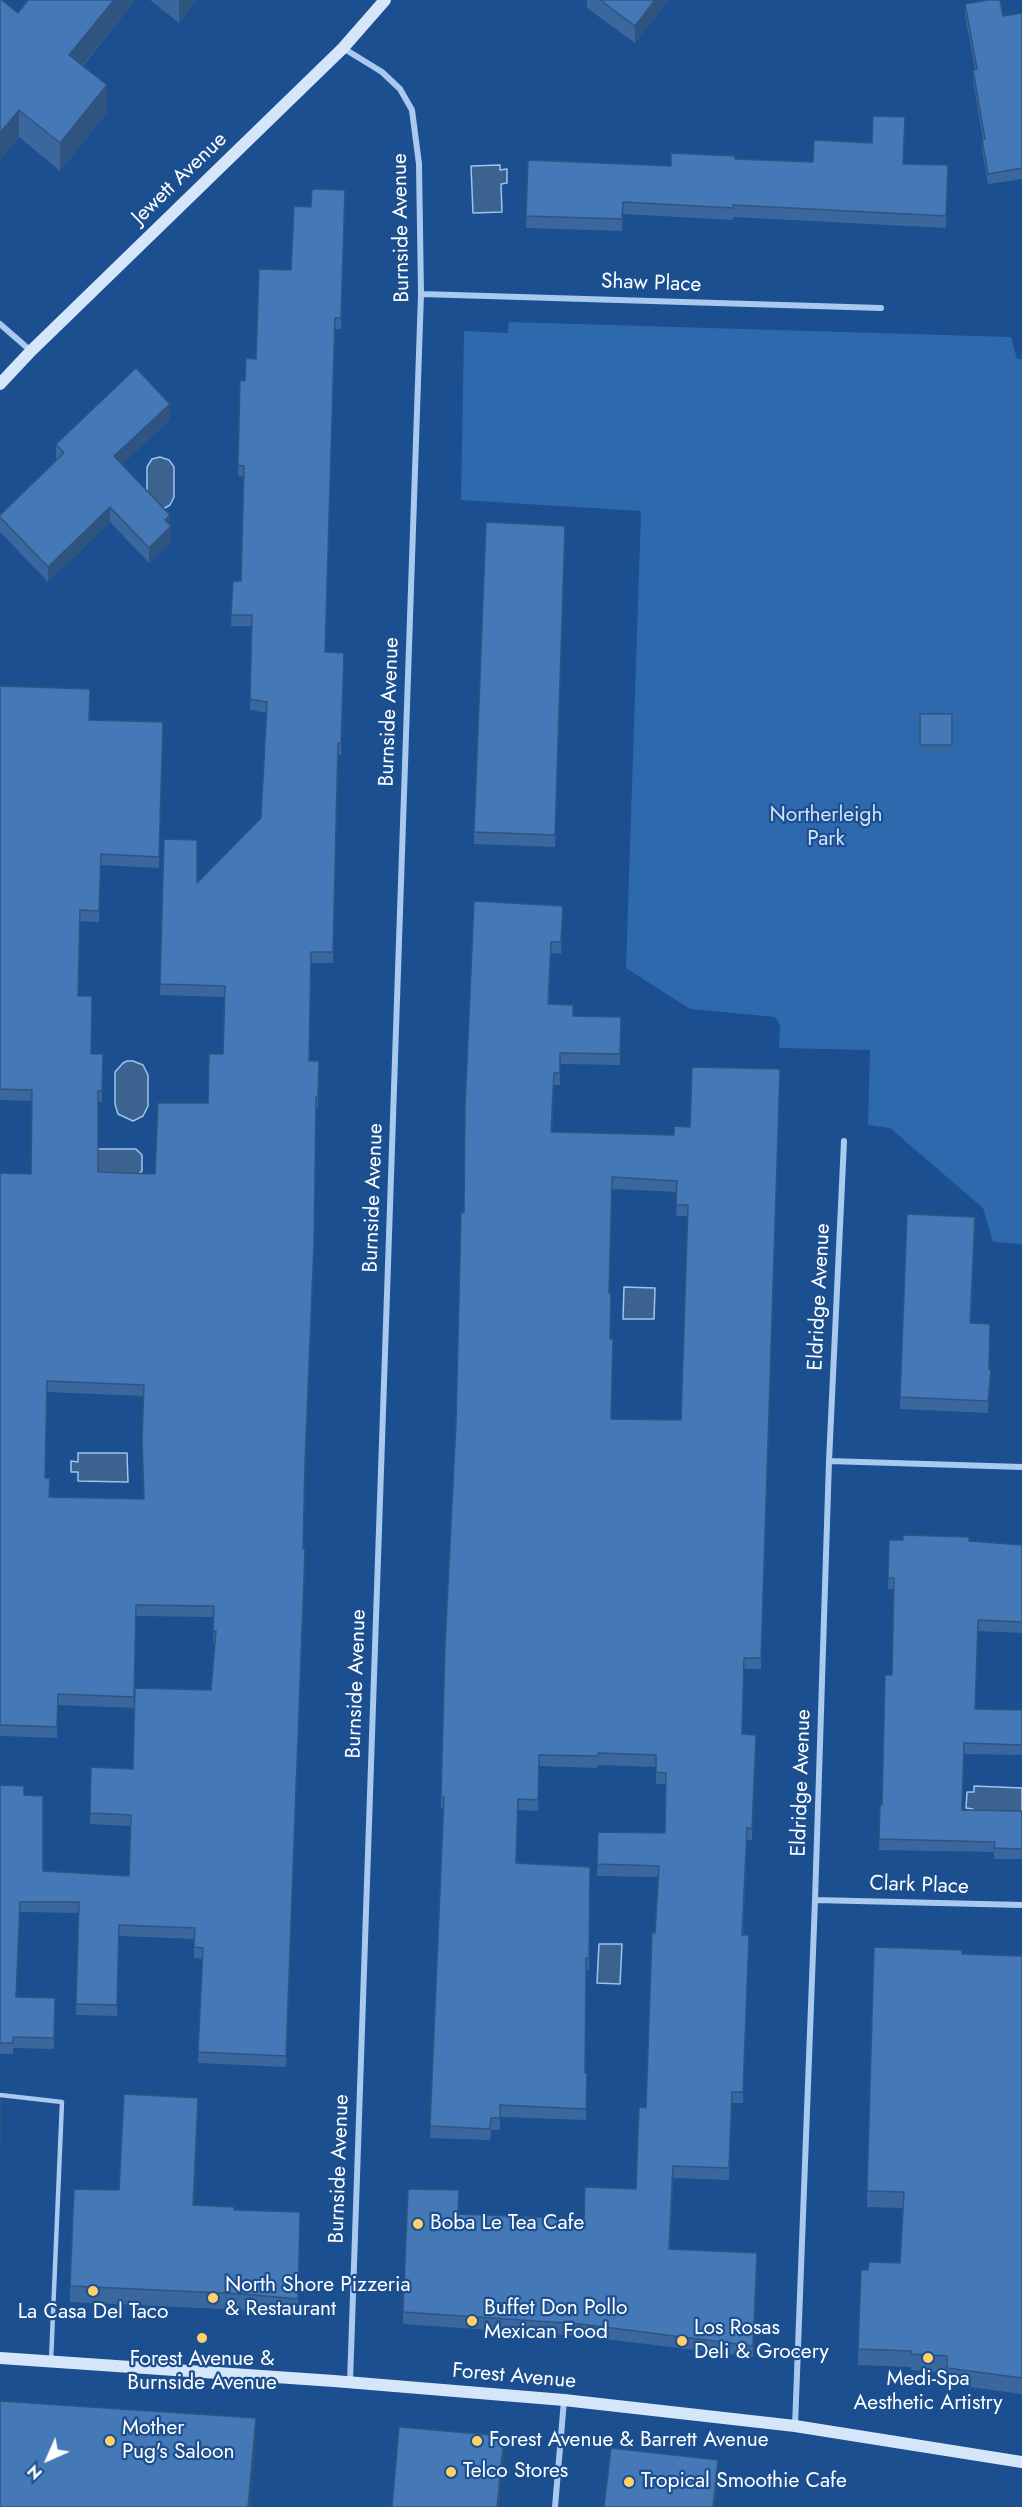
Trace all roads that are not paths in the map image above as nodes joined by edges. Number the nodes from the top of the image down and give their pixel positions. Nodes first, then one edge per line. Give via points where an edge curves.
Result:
1 (386, 0) edge
2 (343, 48) junction
3 (421, 294) junction
4 (881, 308) dead end
5 (0, 324) edge
6 (31, 351) junction
7 (0, 384) edge
8 (844, 1141) dead end
9 (829, 1461) junction
10 (1022, 1467) edge
11 (815, 1900) junction
12 (1022, 1905) edge
13 (0, 2095) edge
14 (0, 2358) edge
15 (51, 2361) junction
16 (350, 2382) junction
17 (564, 2400) junction
18 (795, 2426) junction
19 (1022, 2462) edge
20 (555, 2507) edge

1 - 2 main road, Jewett Avenue
2 - 3 street, Burnside Avenue via 400,88 412,110 419,164
2 - 6 main road, Jewett Avenue
3 - 4 street, Shaw Place
3 - 16 street, Burnside Avenue
5 - 6 street
6 - 7 main road, Jewett Avenue
8 - 9 street, Eldridge Avenue
9 - 10 street
9 - 11 street, Eldridge Avenue
11 - 12 street, Clark Place
11 - 18 street, Eldridge Avenue
13 - 15 lane via 62,2102
14 - 15 main road, Forest Avenue
15 - 16 main road, Forest Avenue
16 - 17 main road, Forest Avenue
17 - 18 main road, Forest Avenue
17 - 20 street
18 - 19 main road, Forest Avenue

